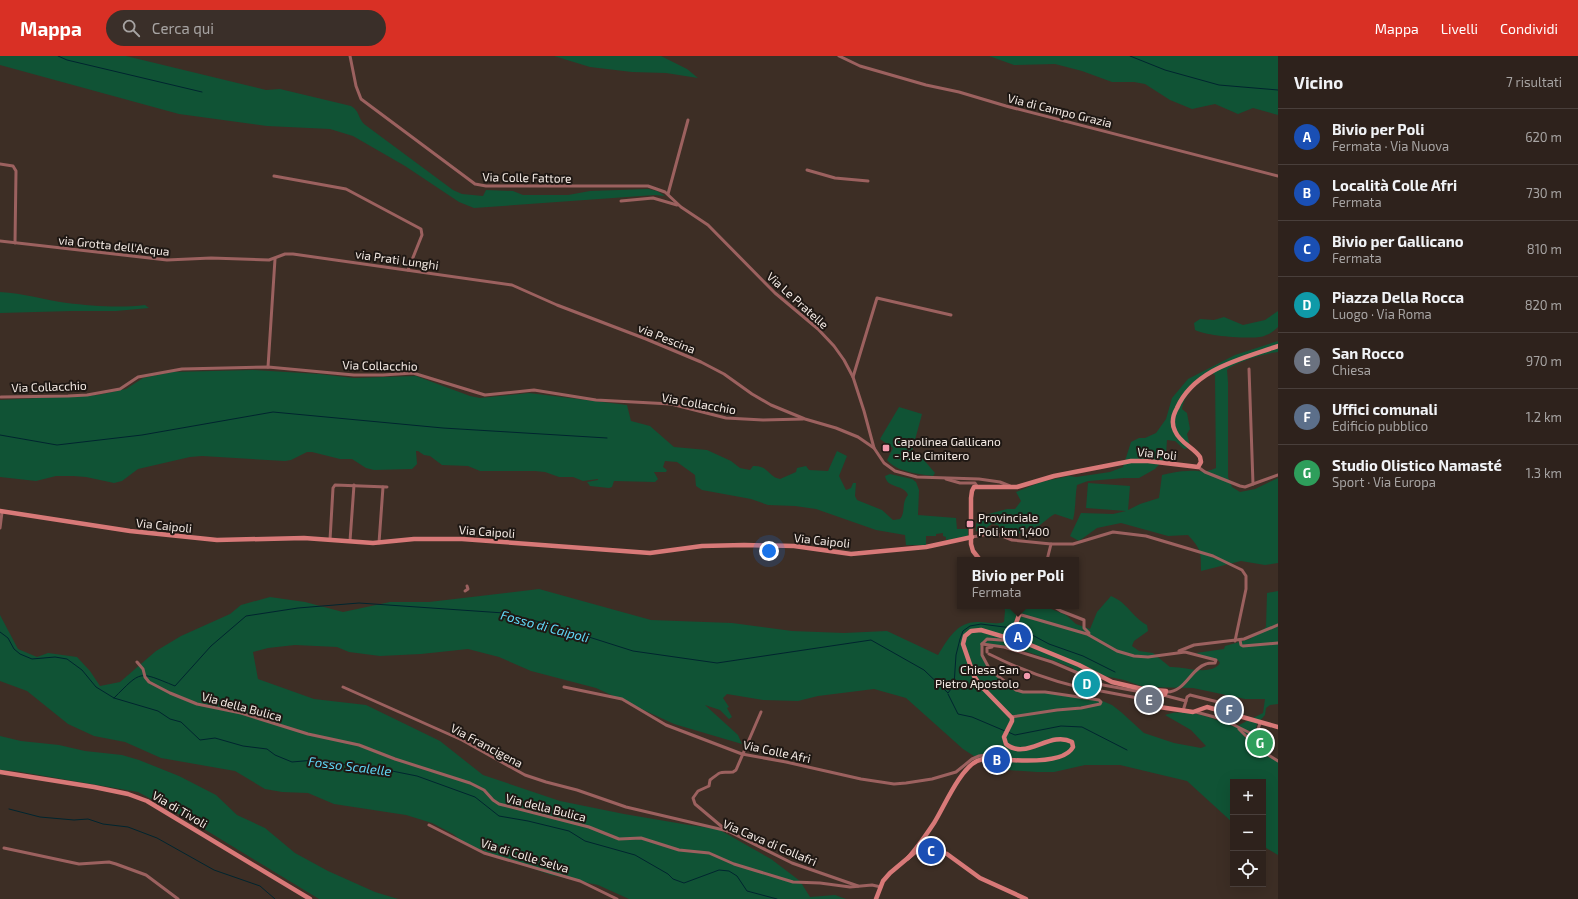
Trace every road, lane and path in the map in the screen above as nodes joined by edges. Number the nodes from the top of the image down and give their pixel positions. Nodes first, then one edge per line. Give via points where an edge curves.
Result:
1 (350, 56) edge
2 (839, 56) edge
3 (688, 120) dead end
4 (0, 164) edge
5 (807, 170) dead end
6 (274, 176) dead end
7 (1278, 176) edge
8 (868, 181) dead end
9 (668, 194) junction
10 (621, 201) dead end
11 (679, 206) junction
12 (0, 241) edge
13 (15, 243) junction
14 (275, 259) junction
15 (408, 270) junction
16 (516, 287) joint
17 (950, 315) dead end
18 (1278, 346) edge
19 (268, 367) junction
20 (1249, 369) dead end
21 (853, 377) junction
22 (1, 397) dead end
23 (805, 419) junction
24 (874, 448) junction
25 (1198, 467) junction
26 (1278, 475) edge
27 (942, 478) junction
28 (1253, 484) junction
29 (354, 485) junction
30 (977, 486) junction
31 (1014, 488) junction
32 (1, 511) edge
33 (0, 528) edge
34 (972, 537) junction
35 (330, 540) junction
36 (350, 541) junction
37 (379, 543) junction
38 (1051, 544) junction
39 (978, 557) edge
40 (1048, 557) edge
41 (467, 586) dead end
42 (465, 591) dead end
43 (1013, 609) edge
44 (1058, 609) edge
45 (1018, 615) junction
46 (1278, 625) edge
47 (1012, 636) junction
48 (1095, 638) junction
49 (1235, 640) junction
50 (1240, 640) junction
51 (1020, 641) junction
52 (1278, 643) edge
53 (982, 644) junction
54 (1001, 646) junction
55 (1177, 652) junction
56 (137, 662) dead end
57 (343, 686) dead end
58 (564, 687) dead end
59 (1164, 694) junction
60 (1143, 699) junction
61 (1212, 700) junction
62 (1186, 701) junction
63 (1226, 704) dead end
64 (1209, 708) junction
65 (1183, 711) junction
66 (761, 712) dead end
67 (1196, 712) junction
68 (1012, 719) junction
69 (1260, 722) junction
70 (1235, 725) junction
71 (1278, 727) edge
72 (742, 754) junction
73 (991, 758) junction
74 (1278, 761) edge
75 (0, 772) edge
76 (626, 807) joint
77 (430, 825) dead end
78 (728, 831) junction
79 (928, 831) junction
80 (924, 842) junction
81 (4, 848) dead end
82 (919, 848) junction
83 (930, 849) junction
84 (860, 887) junction
85 (881, 887) junction
86 (178, 899) edge
87 (310, 899) edge
88 (616, 899) edge
89 (876, 899) edge
90 (1026, 899) edge

1 - 9 street, Via Colle Fattore via 361,99 475,184 647,186
2 - 7 street, Via di Campo Grazia via 860,66 926,85
3 - 9 street
4 - 13 street via 12,166 16,170
5 - 8 street via 832,177
6 - 15 street via 348,189 420,229 422,235
9 - 11 street, Via Le Pratelle
10 - 11 street via 653,198
11 - 21 street, Via Le Pratelle via 708,225 776,293 818,330 840,353
12 - 13 street, via Grotta dell'Acqua
13 - 14 street, via Grotta dell'Acqua via 161,260
14 - 15 street, via Prati Lunghi via 289,254
14 - 19 street
15 - 16 street, via Prati Lunghi via 505,283
16 - 23 street, via Pescina via 703,363 759,399
17 - 21 street via 877,298
18 - 25 street, Via Poli via 1210,372 1194,383 1183,395 1174,415 1173,427 1179,438 1200,457
19 - 22 street, Via Collacchio via 184,369 140,377 122,388 86,395
19 - 23 street, Via Collacchio via 354,375 411,372 485,395 534,390 593,399 671,404 726,418
20 - 28 street
21 - 24 street, Via Le Pratelle
23 - 24 street, via Pescina via 854,436
24 - 27 street via 884,463 895,471 917,477
25 - 28 street via 1240,486
25 - 31 street, Via Poli via 1145,460 1128,461 1054,476
26 - 28 street
27 - 30 street
27 - 31 street via 983,479
29 - 35 street via 334,485
29 - 36 street
29 - 37 street via 385,487
30 - 31 street, Via Poli
30 - 34 street via 972,494
32 - 33 street
32 - 35 street, Via Caipoli via 127,531 214,540
34 - 37 street, Via Caipoli via 926,547 848,554 789,546 702,546 649,553 465,539 414,538
34 - 38 street via 994,533 1012,540
34 - 39 street via 972,549
35 - 36 street, Via Caipoli
36 - 37 street, Via Caipoli
38 - 40 street
38 - 49 street via 1072,544 1112,533 1146,536 1213,556 1242,570 1246,588
41 - 42 street via 468,589
43 - 45 street
44 - 48 street via 1084,620 1085,629
45 - 47 street
45 - 48 street via 1086,633
46 - 50 street
47 - 51 street
47 - 68 street via 975,630 966,635 963,644 977,682
48 - 55 street via 1119,652 1136,657
49 - 50 street
49 - 55 street via 1195,644
50 - 52 street via 1243,646
51 - 53 street via 987,639
51 - 59 street via 1076,664 1110,682 1142,689 1164,690
53 - 54 street
53 - 68 street via 982,655 990,670 1016,690 1045,692 1101,702 1084,708 1057,710
54 - 59 street via 1058,664 1104,685
54 - 60 street via 988,647 986,650 1017,667 1050,680
55 - 59 street via 1190,652 1216,661 1204,664 1174,691
56 - 84 street, Via della Bulica via 144,669 145,678 149,682 187,700 308,734 359,745 464,781 484,790 496,802 507,806 589,827 620,839 639,837 679,850 709,853 734,864 791,882
57 - 76 street, Via Francigena via 462,740 520,773
58 - 72 street, Via Colle Afri via 622,699 666,725
59 - 60 street
59 - 62 street
60 - 65 street via 1146,705
61 - 62 street via 1190,695
61 - 63 street
61 - 64 street
62 - 65 street
64 - 67 street
64 - 69 street
65 - 67 street
66 - 72 street
67 - 70 street
68 - 73 street via 1004,737 1006,744 1016,749 1059,739 1070,740 1074,746 1066,754 1053,758
69 - 70 street via 1257,733 1254,734
69 - 71 street
70 - 74 street via 1259,749
72 - 73 street, Via Colle Afri via 854,778 896,784 956,772 979,756 986,755
72 - 78 street via 736,771 719,773 709,781 709,786 698,791 693,798 695,804
73 - 79 street via 976,761 965,771
75 - 87 street, Via di Tivoli via 107,790 147,801
76 - 78 street, Via Cava di Collafri
77 - 88 street, Via di Colle Selva via 484,853 579,880
78 - 84 street, Via Cava di Collafri via 792,863
79 - 80 street
79 - 82 street
80 - 82 street
80 - 83 street
81 - 86 street via 79,864 110,862 146,876
82 - 83 street
82 - 85 street via 890,873
83 - 90 street via 947,854 980,878
84 - 85 street, Via della Bulica
85 - 89 street

